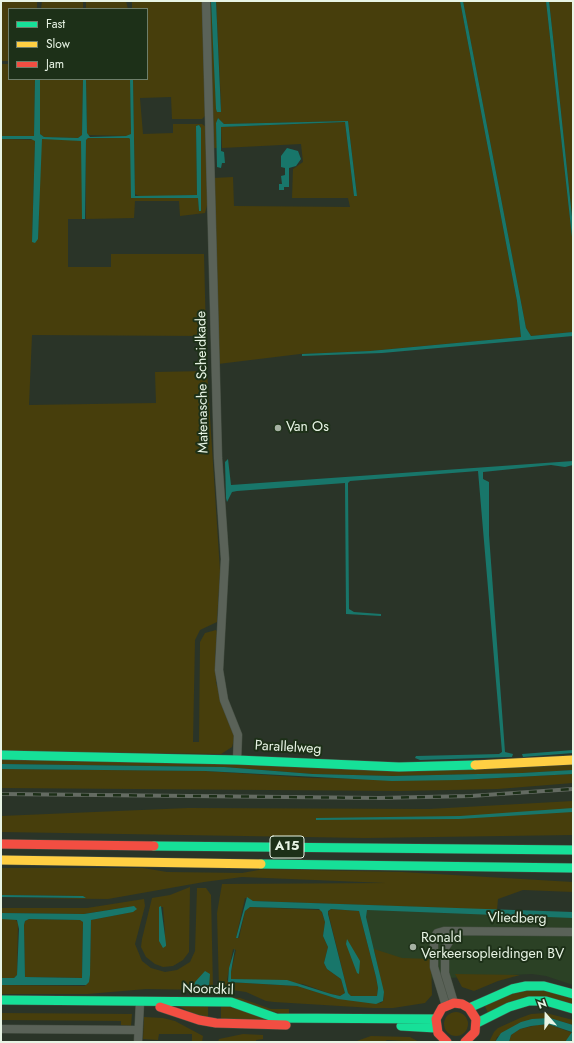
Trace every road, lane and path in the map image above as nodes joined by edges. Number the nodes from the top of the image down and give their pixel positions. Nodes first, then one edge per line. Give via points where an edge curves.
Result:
1 (206, 1) edge
2 (1, 756) edge
3 (238, 760) junction
4 (573, 760) edge
5 (1, 844) edge
6 (573, 850) edge
7 (1, 860) edge
8 (573, 868) edge
9 (461, 931) junction
10 (573, 932) edge
11 (573, 994) edge
12 (1, 1000) edge
13 (140, 1004) junction
14 (450, 1005) junction
15 (1, 1006) edge
16 (469, 1008) junction
17 (573, 1009) edge
18 (436, 1023) junction
19 (476, 1023) junction
20 (1, 1028) edge
21 (138, 1030) junction
22 (138, 1042) edge
23 (447, 1042) edge
24 (466, 1042) edge

1 - 3 street, Matenasche Scheidkade via 218,458 225,559 219,670 224,700 238,735
2 - 3 main road, Parallelweg
3 - 4 main road, Parallelweg via 399,767
5 - 6 main road, A15
7 - 8 main road, A15
9 - 10 street, Vliedberg
9 - 14 street via 453,936 445,948 444,973
9 - 14 street, Vliedberg via 440,932 434,939 434,967
11 - 16 main road via 544,986 526,986 512,989
12 - 13 main road, Noordkil
13 - 15 main road, Noordkil
13 - 18 main road, Noordkil via 168,1008 199,1020 216,1023
13 - 18 main road, Noordkil via 231,1002 276,1018
13 - 21 street
14 - 16 main road via 462,1004
14 - 18 main road via 440,1011
16 - 19 main road via 475,1015
17 - 19 main road via 546,1001 529,1001 509,1007
18 - 23 main road via 440,1037
19 - 24 main road via 475,1032
20 - 21 street
21 - 22 street

